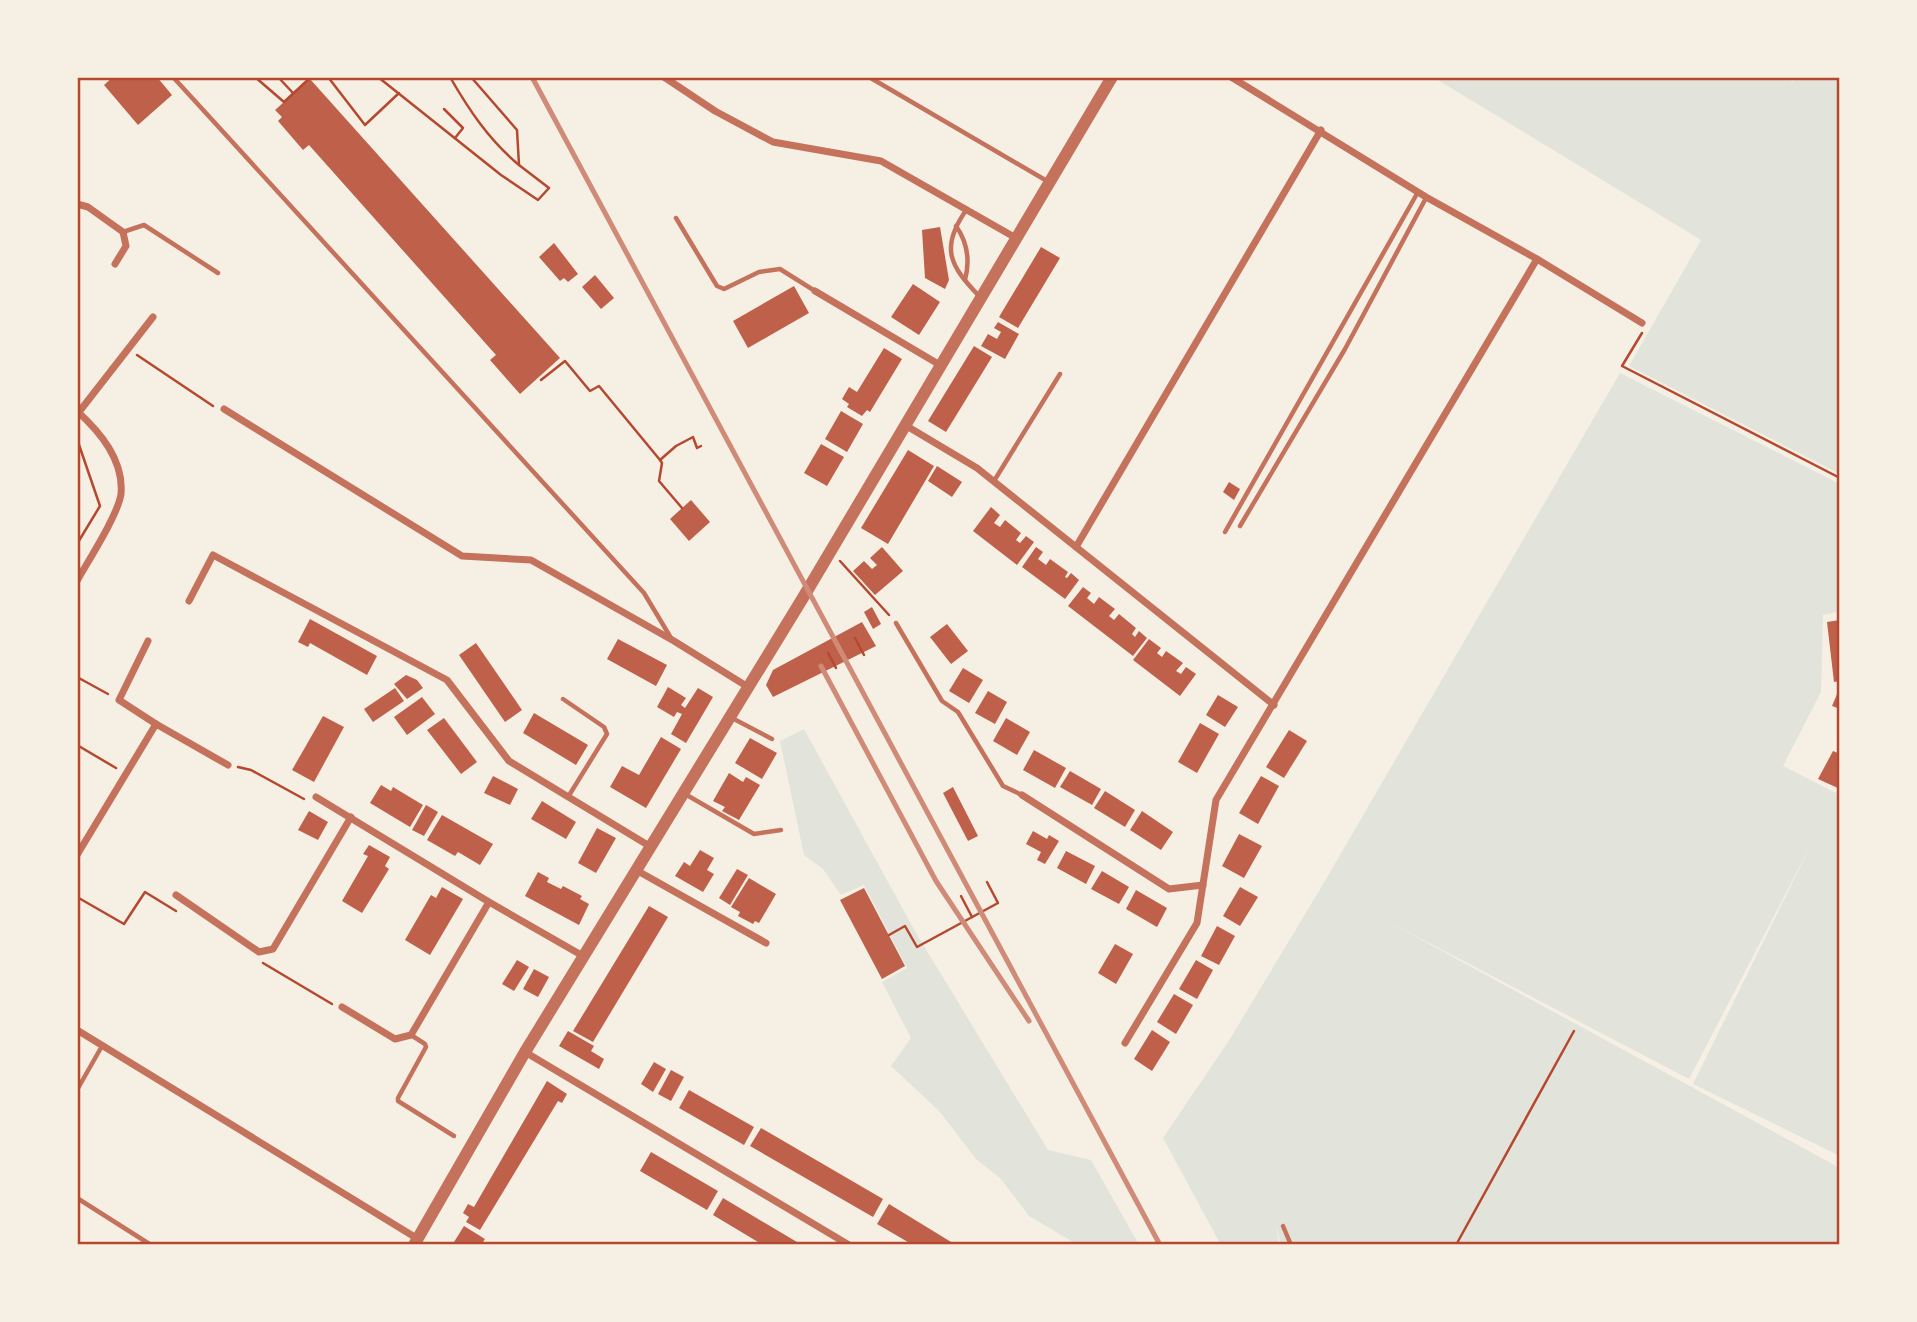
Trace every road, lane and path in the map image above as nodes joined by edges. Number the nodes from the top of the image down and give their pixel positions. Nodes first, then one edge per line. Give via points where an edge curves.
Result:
1 (173, 77) edge
2 (255, 77) edge
3 (278, 77) edge
4 (311, 77) edge
5 (328, 77) edge
6 (378, 77) edge
7 (450, 77) edge
8 (471, 77) edge
9 (664, 77) edge
10 (869, 77) edge
11 (1231, 77) edge
12 (1107, 79) edge
13 (293, 93) junction
14 (399, 93) junction
15 (444, 109) dead end
16 (1321, 131) junction
17 (455, 138) junction
18 (519, 165) junction
19 (1049, 182) junction
20 (1418, 192) junction
21 (1426, 197) junction
22 (77, 204) edge
23 (967, 209) junction
24 (676, 218) dead end
25 (955, 225) junction
26 (122, 232) junction
27 (1016, 238) junction
28 (1537, 259) junction
29 (115, 264) dead end
30 (218, 273) dead end
31 (965, 281) junction
32 (815, 291) joint
33 (980, 298) junction
34 (153, 317) dead end
35 (1642, 323) joint
36 (128, 349) junction
37 (940, 365) junction
38 (1060, 374) dead end
39 (541, 380) dead end
40 (224, 409) joint
41 (78, 412) edge
42 (905, 425) junction
43 (77, 439) edge
44 (701, 446) dead end
45 (660, 460) junction
46 (1840, 478) edge
47 (993, 481) junction
48 (682, 508) dead end
49 (1240, 526) dead end
50 (1225, 532) dead end
51 (77, 544) edge
52 (1076, 547) junction
53 (831, 551) junction
54 (77, 580) edge
55 (189, 601) dead end
56 (896, 624) joint
57 (855, 638) dead end
58 (148, 641) dead end
59 (674, 641) junction
60 (828, 653) dead end
61 (864, 655) dead end
62 (836, 667) dead end
63 (77, 677) edge
64 (749, 688) junction
65 (563, 699) dead end
66 (119, 700) junction
67 (1274, 705) junction
68 (731, 717) junction
69 (156, 724) junction
70 (772, 739) dead end
71 (77, 745) edge
72 (228, 765) joint
73 (125, 774) junction
74 (684, 793) junction
75 (1022, 795) joint
76 (316, 797) joint
77 (568, 797) junction
78 (351, 817) junction
79 (781, 830) dead end
80 (651, 847) junction
81 (77, 855) edge
82 (636, 870) junction
83 (987, 882) dead end
84 (1203, 885) junction
85 (176, 895) dead end
86 (961, 896) dead end
87 (77, 897) edge
88 (489, 902) junction
89 (185, 916) dead end
90 (972, 917) junction
91 (889, 935) dead end
92 (766, 943) dead end
93 (583, 956) junction
94 (262, 962) dead end
95 (342, 1007) joint
96 (77, 1030) edge
97 (1574, 1031) dead end
98 (411, 1035) junction
99 (1125, 1043) dead end
100 (102, 1046) junction
101 (525, 1052) junction
102 (77, 1090) edge
103 (454, 1136) dead end
104 (77, 1198) edge
105 (1283, 1226) dead end
106 (416, 1242) edge
107 (151, 1245) edge
108 (849, 1245) edge
109 (1291, 1245) edge
110 (1456, 1245) edge

1 - 59 lane via 644,593
2 - 13 path via 284,102
3 - 13 path
4 - 13 path
5 - 14 path via 365,125
6 - 14 path
7 - 18 path via 487,133
8 - 18 path via 517,130
9 - 23 street via 773,142 881,160
10 - 19 lane
11 - 16 street
12 - 19 street
14 - 17 path
15 - 17 path via 463,128
16 - 20 street
16 - 52 street
17 - 18 path via 538,200 549,188
19 - 27 street
20 - 21 street
20 - 50 lane
21 - 28 street
21 - 49 lane via 1345,349
22 - 26 street
23 - 25 lane
23 - 27 street
24 - 32 lane via 717,286 724,289 759,272 780,269
25 - 31 lane via 966,247 969,266
25 - 31 lane via 950,240 953,263
26 - 29 street via 125,246
26 - 30 lane via 144,225
27 - 33 street
28 - 35 street
28 - 67 street
31 - 33 lane
32 - 37 street
33 - 37 street
34 - 36 street
35 - 46 path via 1642,334 1622,366
36 - 40 path
36 - 41 street
37 - 42 street
38 - 47 lane
39 - 45 path via 565,360 590,391 598,386
40 - 59 street via 462,556 531,560
41 - 54 street via 109,446 117,462 121,495
42 - 47 street
42 - 53 street
43 - 51 path via 100,506
44 - 45 path via 697,447 693,437
45 - 48 path via 659,481
47 - 52 street
52 - 67 street
53 - 56 path
53 - 64 street
55 - 77 street via 213,555 447,680 509,761
56 - 75 lane via 1003,786
57 - 61 path
58 - 66 street
59 - 64 street
60 - 62 path
63 - 66 path
64 - 68 street
65 - 77 lane via 604,727 607,734
66 - 69 street
67 - 84 street via 1216,800
68 - 70 lane
68 - 74 street
69 - 72 street
69 - 73 street
71 - 73 path
72 - 76 path via 251,770 304,800
73 - 81 street
74 - 79 lane via 754,834
74 - 80 street
75 - 84 street via 1169,889
76 - 78 street
77 - 80 street
78 - 85 street via 273,948 259,952
78 - 88 street
80 - 82 street
82 - 92 street
82 - 93 street
83 - 90 path via 998,903
84 - 99 street via 1197,923
86 - 90 path
87 - 89 path via 124,924 145,892
88 - 93 street
88 - 98 street
90 - 91 path via 916,947 905,926
93 - 101 street
94 - 95 path
95 - 98 street via 395,1039
96 - 100 street
97 - 110 path
98 - 103 lane via 426,1047 398,1101
100 - 102 lane
100 - 106 street
101 - 106 street
101 - 108 street
104 - 107 lane
105 - 109 lane

